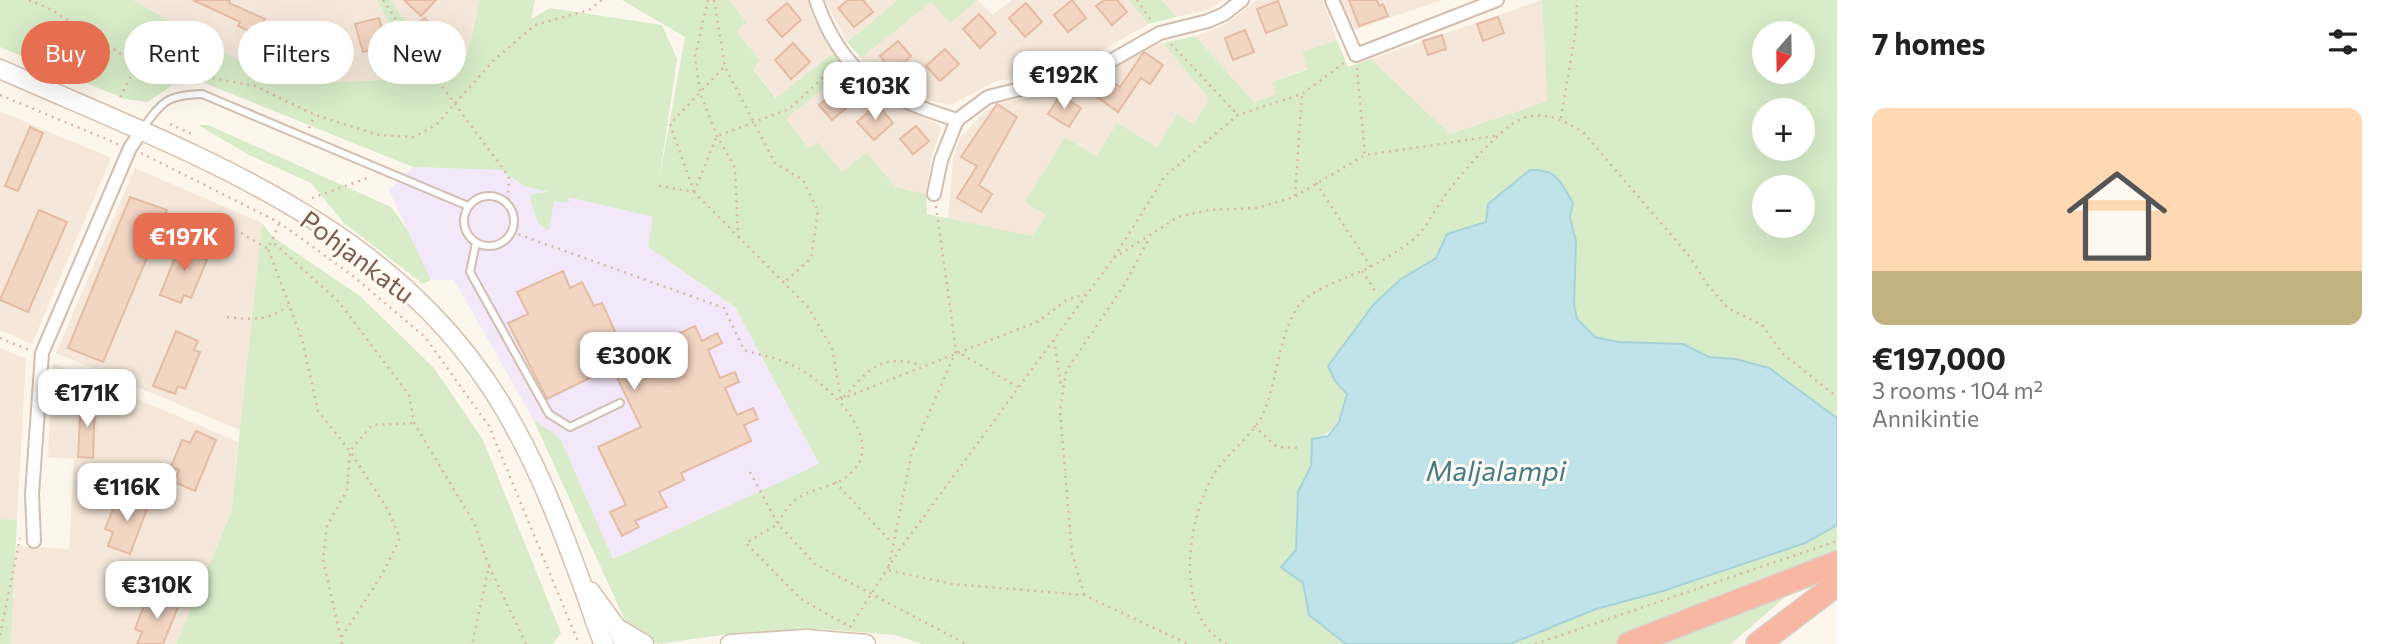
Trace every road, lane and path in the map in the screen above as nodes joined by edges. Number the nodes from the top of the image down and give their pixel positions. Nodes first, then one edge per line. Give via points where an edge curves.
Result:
1 (29, 0) edge
2 (383, 0) edge
3 (602, 0) edge
4 (708, 0) edge
5 (714, 0) edge
6 (816, 0) edge
7 (1137, 0) edge
8 (1242, 0) edge
9 (1332, 0) edge
10 (1497, 0) edge
11 (1577, 0) edge
12 (1160, 33) junction
13 (1356, 55) junction
14 (124, 56) edge
15 (848, 64) junction
16 (724, 67) junction
17 (0, 69) edge
18 (224, 80) edge
19 (126, 84) edge
20 (699, 93) junction
21 (1302, 94) junction
22 (0, 95) edge
23 (453, 102) junction
24 (116, 104) dead end
25 (315, 114) junction
26 (1238, 115) junction
27 (1560, 118) junction
28 (957, 120) junction
29 (754, 121) junction
30 (142, 130) junction
31 (717, 136) junction
32 (1495, 136) junction
33 (305, 137) junction
34 (130, 148) junction
35 (1365, 155) junction
36 (386, 171) junction
37 (1316, 183) junction
38 (659, 186) dead end
39 (694, 192) junction
40 (934, 194) joint
41 (1294, 197) junction
42 (312, 198) dead end
43 (508, 204) junction
44 (468, 206) junction
45 (280, 223) junction
46 (512, 232) junction
47 (241, 233) dead end
48 (738, 236) junction
49 (273, 237) junction
50 (1149, 238) junction
51 (476, 243) junction
52 (268, 249) junction
53 (1113, 259) junction
54 (1371, 267) junction
55 (1362, 271) junction
56 (784, 283) junction
57 (1376, 292) dead end
58 (1087, 293) junction
59 (288, 306) junction
60 (227, 317) dead end
61 (0, 338) edge
62 (1054, 340) junction
63 (956, 351) junction
64 (34, 352) dead end
65 (922, 365) junction
66 (1020, 388) junction
67 (1062, 388) junction
68 (1837, 397) edge
69 (841, 399) junction
70 (620, 402) dead end
71 (414, 423) junction
72 (1254, 426) junction
73 (1300, 448) dead end
74 (350, 451) junction
75 (750, 472) dead end
76 (835, 482) junction
77 (33, 513) junction
78 (778, 524) junction
79 (34, 541) dead end
80 (1837, 541) edge
81 (892, 544) junction
82 (1837, 564) edge
83 (489, 566) junction
84 (888, 570) junction
85 (582, 584) junction
86 (1837, 584) edge
87 (1084, 595) junction
88 (869, 596) junction
89 (0, 635) edge
90 (620, 636) edge
91 (341, 638) junction
92 (342, 644) edge
93 (472, 644) edge
94 (526, 644) edge
95 (579, 644) edge
96 (604, 644) edge
97 (644, 644) edge
98 (730, 644) edge
99 (866, 644) edge
100 (966, 644) edge
101 (1188, 644) edge
102 (1227, 644) edge
103 (1535, 644) edge
104 (1629, 644) edge
105 (1758, 644) edge

1 - 14 path
2 - 23 path
3 - 23 path via 589,10 535,25
4 - 20 path via 695,56
5 - 16 path
6 - 15 street
7 - 12 path
8 - 12 street via 1224,15
9 - 13 street
10 - 13 street
11 - 27 path
12 - 26 path
12 - 28 street via 1072,83 988,97
13 - 21 path
13 - 35 path
15 - 28 street via 882,90
15 - 29 path via 789,109
16 - 20 path
16 - 29 path
17 - 30 main road, Pohjankatu
18 - 25 path via 255,86
19 - 24 path
20 - 31 path
20 - 39 path via 670,124
21 - 26 path
21 - 41 path
22 - 34 path
23 - 25 path via 436,125 414,137 379,135
23 - 43 path via 509,177
25 - 33 path
26 - 53 path via 1165,176
27 - 32 path via 1532,115
27 - 68 path via 1583,132 1728,308 1762,325 1783,355
28 - 40 street
29 - 31 path
29 - 56 path via 775,163 803,180 818,211 811,258
30 - 33 lane via 175,95 202,94
30 - 34 street
30 - 85 main road, Pohjankatu via 256,184 375,261 416,298 487,381 516,429
31 - 39 path
31 - 48 path via 735,168
32 - 35 path
32 - 54 path via 1413,240
33 - 36 lane
34 - 45 path
34 - 77 street via 42,353
35 - 37 path
36 - 42 path
36 - 44 lane
37 - 41 path
37 - 54 path
38 - 39 path
39 - 48 path
40 - 63 path
41 - 50 path via 1257,208 1178,217
43 - 44 lane via 488,195
43 - 46 lane via 514,217
44 - 51 lane via 465,230
45 - 49 path
45 - 95 path via 353,275 425,337 489,426
46 - 51 lane via 492,246
46 - 69 path via 724,308 744,350 799,368
47 - 52 path
48 - 56 path
49 - 52 path
49 - 71 path via 274,243 347,312 409,395
50 - 53 path
50 - 67 path via 1125,284 1066,371
51 - 70 lane via 470,272 549,414 570,427
52 - 59 path
53 - 58 path
54 - 55 path
55 - 57 path
55 - 72 path via 1325,287 1298,306 1278,353 1262,416
56 - 69 path via 808,307 832,348
58 - 62 path
58 - 63 path via 1065,301 1039,321
59 - 60 path via 273,317
59 - 74 path via 302,339 318,411
61 - 64 path
62 - 66 path
62 - 67 path
63 - 65 path
63 - 66 path
63 - 81 path via 912,452
65 - 69 path
65 - 69 path via 901,359 870,368
66 - 84 path
67 - 87 path via 1072,553
69 - 76 path via 861,438 862,456 853,471
71 - 74 path via 372,425
71 - 83 path via 474,523
72 - 73 path via 1277,447
72 - 102 path via 1211,478 1192,539 1189,578 1198,612 1215,638
74 - 91 path via 346,490 327,526 323,559
74 - 91 path via 388,510 400,538
75 - 78 path
76 - 78 path via 799,496
76 - 81 path
77 - 79 street
77 - 89 path via 17,541
78 - 88 path via 815,564
78 - 88 path via 746,544 801,599 850,627
80 - 103 path
81 - 84 path
82 - 104 highway
83 - 93 path
83 - 94 path
84 - 87 path via 952,584
84 - 88 path
85 - 90 main road, Pohjankatu
85 - 96 main road, Pohjankatu
86 - 105 highway
87 - 101 path
88 - 100 path
90 - 97 main road
91 - 92 path
98 - 99 main road via 806,639

